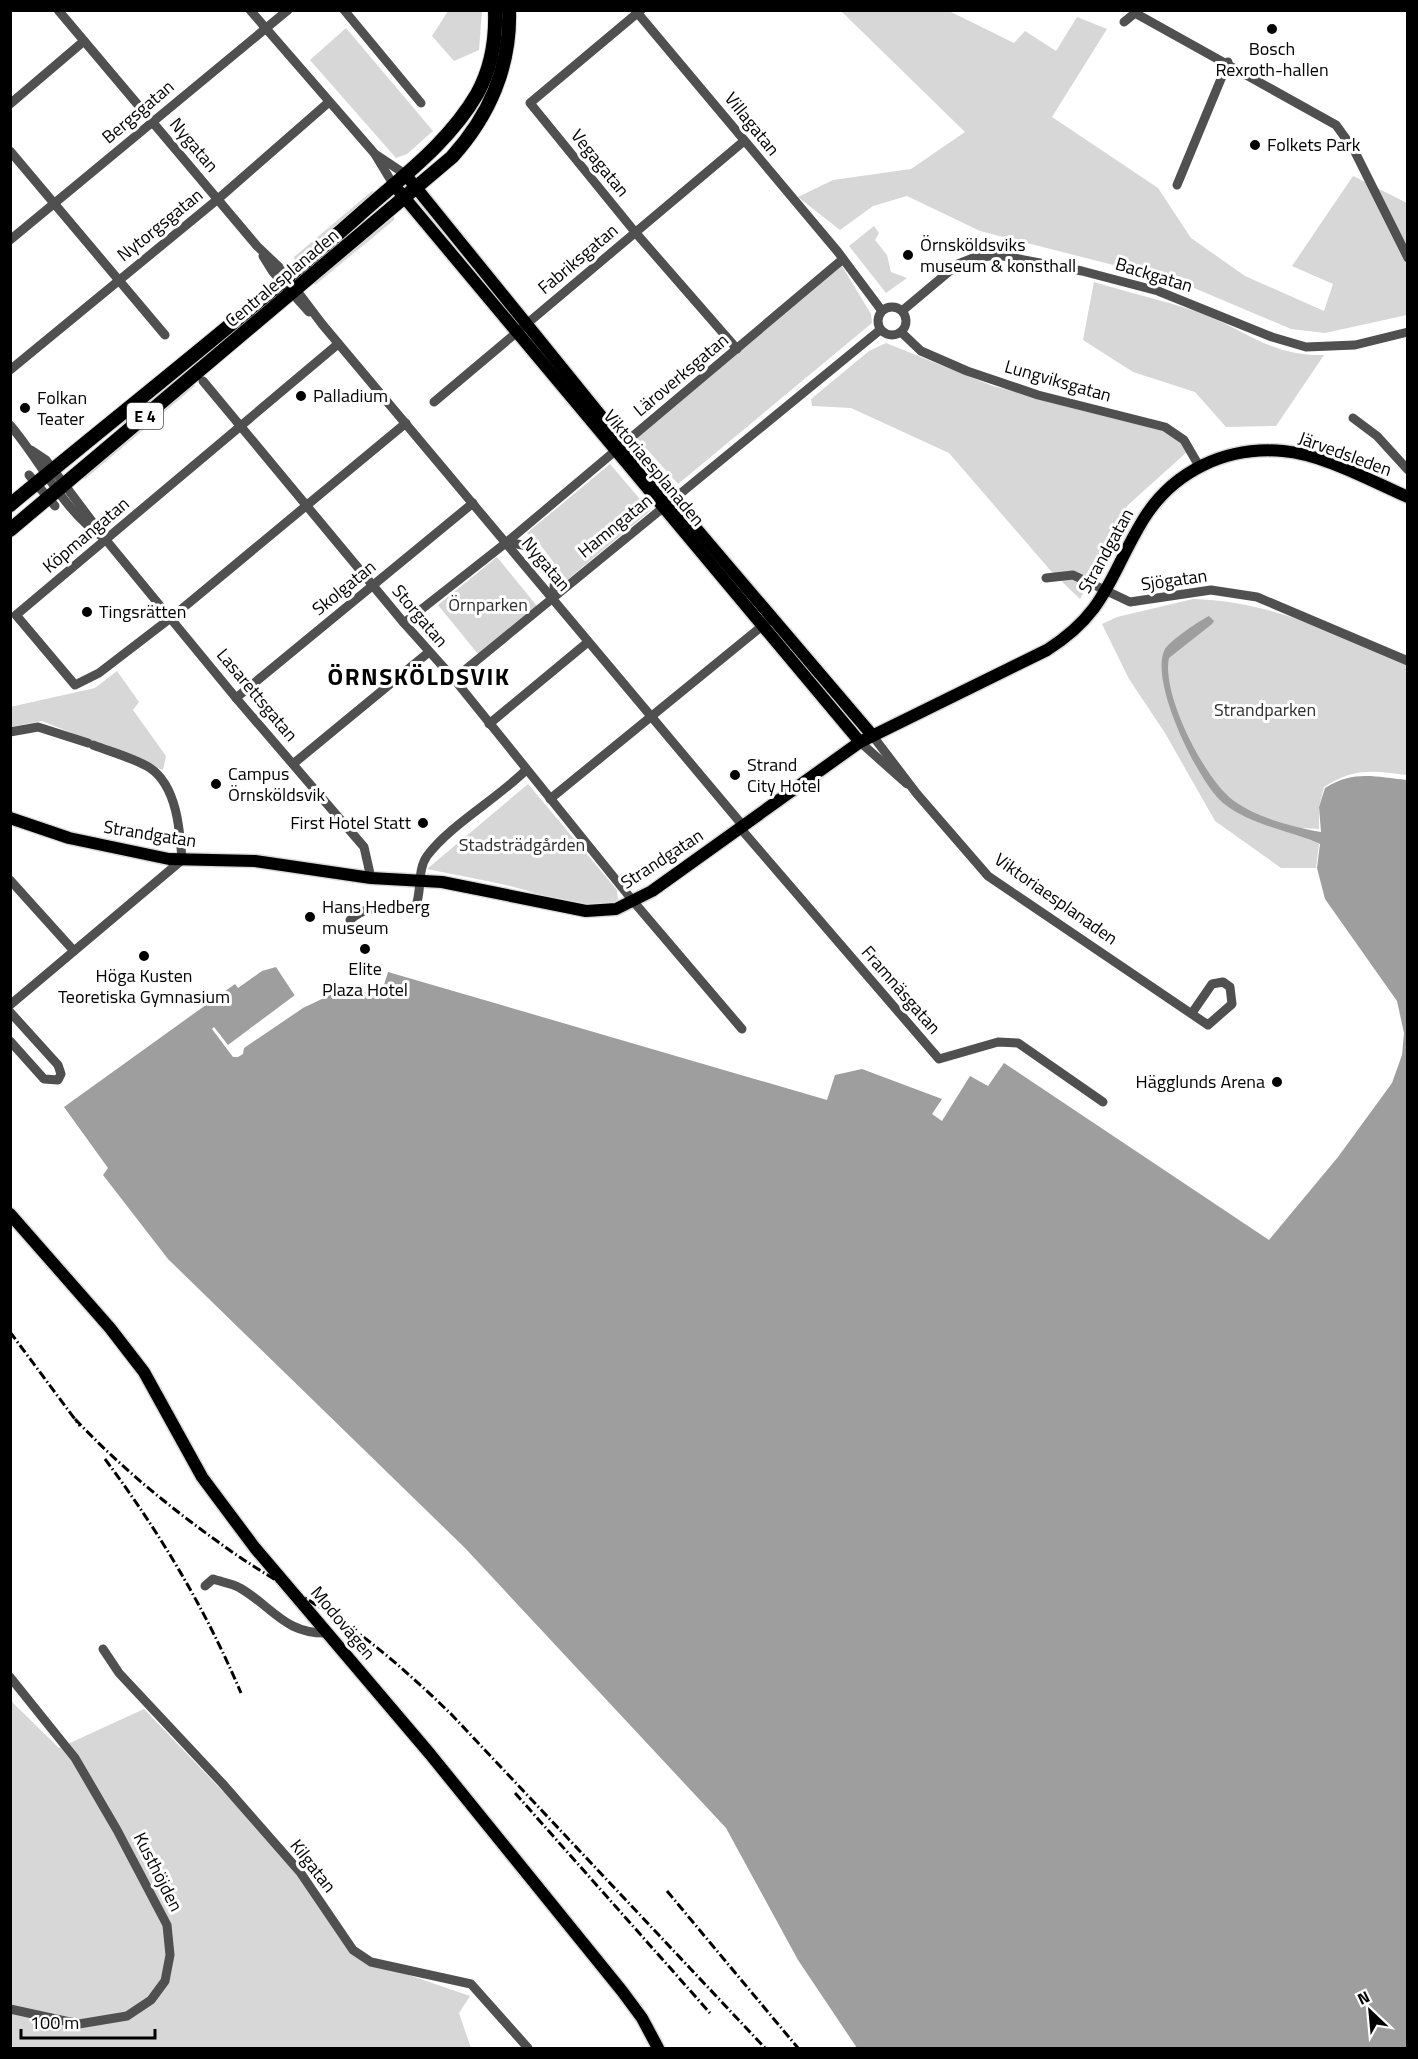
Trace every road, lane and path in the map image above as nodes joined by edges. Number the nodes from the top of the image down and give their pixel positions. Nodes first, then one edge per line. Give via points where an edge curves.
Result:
1 (58, 10) edge
2 (250, 10) edge
3 (288, 10) edge
4 (344, 10) edge
5 (495, 10) edge
6 (509, 10) edge
7 (638, 12) edge
8 (1124, 22) dead end
9 (265, 29) junction
10 (84, 41) junction
11 (1228, 62) junction
12 (329, 102) junction
13 (421, 103) dead end
14 (10, 104) edge
15 (152, 122) junction
16 (744, 141) junction
17 (10, 151) edge
18 (375, 154) junction
19 (405, 174) junction
20 (393, 184) junction
21 (1177, 185) dead end
22 (416, 190) junction
23 (218, 199) junction
24 (405, 199) junction
25 (54, 203) junction
26 (635, 232) junction
27 (10, 240) edge
28 (1407, 258) edge
29 (843, 259) junction
30 (284, 279) junction
31 (119, 280) junction
32 (294, 292) junction
33 (882, 311) junction
34 (902, 311) junction
35 (521, 328) junction
36 (880, 330) junction
37 (901, 332) junction
38 (1407, 332) edge
39 (165, 335) dead end
40 (338, 344) junction
41 (737, 349) junction
42 (10, 370) edge
43 (203, 381) dead end
44 (434, 402) dead end
45 (1353, 418) dead end
46 (406, 423) junction
47 (10, 425) edge
48 (240, 427) junction
49 (619, 446) junction
50 (1198, 466) junction
51 (1407, 470) edge
52 (41, 475) junction
53 (60, 494) junction
54 (1407, 497) edge
55 (473, 503) junction
56 (669, 503) junction
57 (10, 505) edge
58 (306, 506) junction
59 (10, 530) edge
60 (106, 540) junction
61 (507, 542) junction
62 (1046, 578) dead end
63 (373, 585) junction
64 (1106, 592) junction
65 (553, 598) junction
66 (172, 617) junction
67 (768, 622) junction
68 (404, 623) junction
69 (588, 642) junction
70 (429, 652) junction
71 (1407, 661) edge
72 (454, 679) junction
73 (236, 698) junction
74 (651, 718) junction
75 (489, 724) junction
76 (10, 732) edge
77 (873, 735) junction
78 (860, 742) junction
79 (293, 764) junction
80 (525, 770) junction
81 (917, 794) junction
82 (550, 799) junction
83 (10, 818) edge
84 (742, 828) junction
85 (182, 860) junction
86 (371, 878) junction
87 (10, 880) edge
88 (419, 880) junction
89 (630, 896) junction
90 (350, 920) dead end
91 (74, 951) junction
92 (10, 1005) edge
93 (10, 1012) edge
94 (1192, 1013) junction
95 (742, 1029) dead end
96 (10, 1041) edge
97 (1103, 1102) dead end
98 (10, 1214) edge
99 (205, 1586) dead end
100 (329, 1633) junction
101 (103, 1649) dead end
102 (10, 1677) edge
103 (10, 2009) edge
104 (528, 2049) edge
105 (658, 2049) edge

1 - 10 street, Nygatan
2 - 9 street, Viktoriaesplanaden
3 - 9 street, Bergsgatan
4 - 13 street
5 - 19 highway, Centralesplanaden / E 4 via 490,62 478,93 445,138
6 - 22 highway, Centralesplanaden / E 4 via 507,50 492,100 468,140
7 - 16 street, Villagatan
7 - 26 street, Vegagatan via 530,103
8 - 11 street via 1135,13
9 - 12 street, Viktoriaesplanaden
9 - 15 street, Bergsgatan
10 - 14 street
10 - 15 street, Nygatan
11 - 21 street
11 - 28 street via 1315,110 1343,131
12 - 18 street, Viktoriaesplanaden
12 - 23 street, Nytorgsgatan
15 - 23 street, Nygatan
15 - 25 street, Bergsgatan
16 - 26 street, Fabriksgatan
16 - 29 street, Villagatan
17 - 25 street
18 - 19 street, Viktoriaesplanaden
18 - 20 street, Viktoriaesplanaden
19 - 20 highway, Centralesplanaden / E 4
19 - 22 main road, Viktoriaesplanaden
20 - 24 main road, Viktoriaesplanaden
20 - 30 highway, Centralesplanaden / E 4
22 - 24 highway, Centralesplanaden / E 4
22 - 35 main road, Viktoriaesplanaden
23 - 30 street, Nygatan
23 - 31 street, Nytorgsgatan
24 - 32 highway, Centralesplanaden / E 4
24 - 35 main road, Viktoriaesplanaden
25 - 27 street, Bergsgatan
25 - 31 street
26 - 35 street, Fabriksgatan
26 - 41 street, Vegagatan
29 - 33 street
29 - 41 street, Läroverksgatan
30 - 32 street, Nygatan
30 - 52 highway, Centralesplanaden / E 4
31 - 39 street
31 - 42 street, Nytorgsgatan
32 - 40 street, Nygatan
32 - 53 highway, Centralesplanaden / E 4
33 - 34 street via 894,307
33 - 36 street
34 - 37 street via 906,320
34 - 38 street, Backgatan via 958,264 998,255 1158,291 1306,347 1354,345
35 - 44 street, Fabriksgatan
35 - 49 main road, Viktoriaesplanaden
36 - 37 street via 888,335
36 - 56 street, Hamngatan
37 - 50 street, Lungviksgatan via 921,351 967,371 1038,395 1165,427 1184,440
40 - 46 street, Nygatan
40 - 48 street, Köpmangatan
41 - 49 street, Läroverksgatan
43 - 48 street, Storgatan
45 - 51 street via 1377,436
46 - 55 street, Nygatan
46 - 58 street
47 - 52 street, Lasarettsgatan via 31,450
48 - 58 street, Storgatan
48 - 60 street, Köpmangatan
49 - 56 main road, Viktoriaesplanaden
49 - 61 street, Läroverksgatan
50 - 54 main road, Järvedsleden via 1223,456 1284,451 1319,460
50 - 64 main road, Strandgatan via 1154,505
52 - 53 street, Lasarettsgatan
52 - 57 highway, Centralesplanaden / E 4
53 - 59 highway, Centralesplanaden / E 4
53 - 60 street, Lasarettsgatan via 91,530
55 - 61 street, Nygatan
55 - 63 street, Skolgatan
56 - 65 street, Hamngatan
56 - 67 main road, Viktoriaesplanaden
58 - 63 street, Storgatan
58 - 66 street
60 - 66 street, Lasarettsgatan
60 - 66 street, Köpmangatan via 16,615 64,675 75,685 88,680
61 - 65 street, Nygatan
61 - 65 street via 532,547 555,577
61 - 68 street, Läroverksgatan
62 - 64 street, Sjögatan via 1073,575
63 - 68 street, Storgatan
63 - 73 street, Skolgatan
64 - 71 street, Sjögatan via 1130,602 1211,590 1257,597
64 - 77 main road, Strandgatan via 1071,635 1047,650
65 - 69 street, Nygatan
65 - 72 street, Hamngatan
66 - 73 street, Lasarettsgatan
67 - 74 street
67 - 77 main road, Viktoriaesplanaden
67 - 78 main road, Viktoriaesplanaden
68 - 70 street, Storgatan
69 - 74 street, Nygatan
69 - 75 street
70 - 72 street, Storgatan
70 - 79 street
72 - 75 street, Storgatan
73 - 79 street, Lasarettsgatan
74 - 82 street
74 - 84 street, Nygatan
75 - 80 street, Storgatan
76 - 85 street via 38,727 151,769 166,785 178,822
77 - 78 main road, Strandgatan
77 - 81 street, Viktoriaesplanaden
78 - 81 street, Viktoriaesplanaden
78 - 84 main road, Strandgatan
79 - 86 street, Lasarettsgatan via 364,847
80 - 82 street, Storgatan
80 - 88 street via 427,857
81 - 94 street, Viktoriaesplanaden via 988,876
82 - 89 street, Storgatan
83 - 85 main road, Strandgatan via 69,838
84 - 89 main road, Strandgatan via 652,891
84 - 97 street, Framnäsgatan via 939,1059 998,1042 1018,1043
85 - 86 main road, Strandgatan via 255,861
85 - 91 street
86 - 88 main road, Strandgatan
87 - 91 street
88 - 89 main road, Strandgatan via 586,911 616,909
88 - 90 street via 418,902 413,908 368,908
89 - 95 street, Storgatan
91 - 92 street
93 - 96 street via 58,1065 58,1080 44,1079
94 - 94 street, Viktoriaesplanaden via 1212,984 1223,982 1230,987 1232,1004 1208,1025
98 - 100 main road, Modovägen via 144,1372 202,1477 255,1548
99 - 100 street via 213,1579 239,1587 270,1612 308,1634
100 - 105 main road, Modovägen via 622,1991
101 - 104 street, Kilgatan via 119,1673 300,1872 353,1950 371,1962 471,1984
102 - 103 street, Kusthöjden via 75,1758 117,1830 167,1925 170,1955 165,1981 151,2000 127,2016 79,2024

